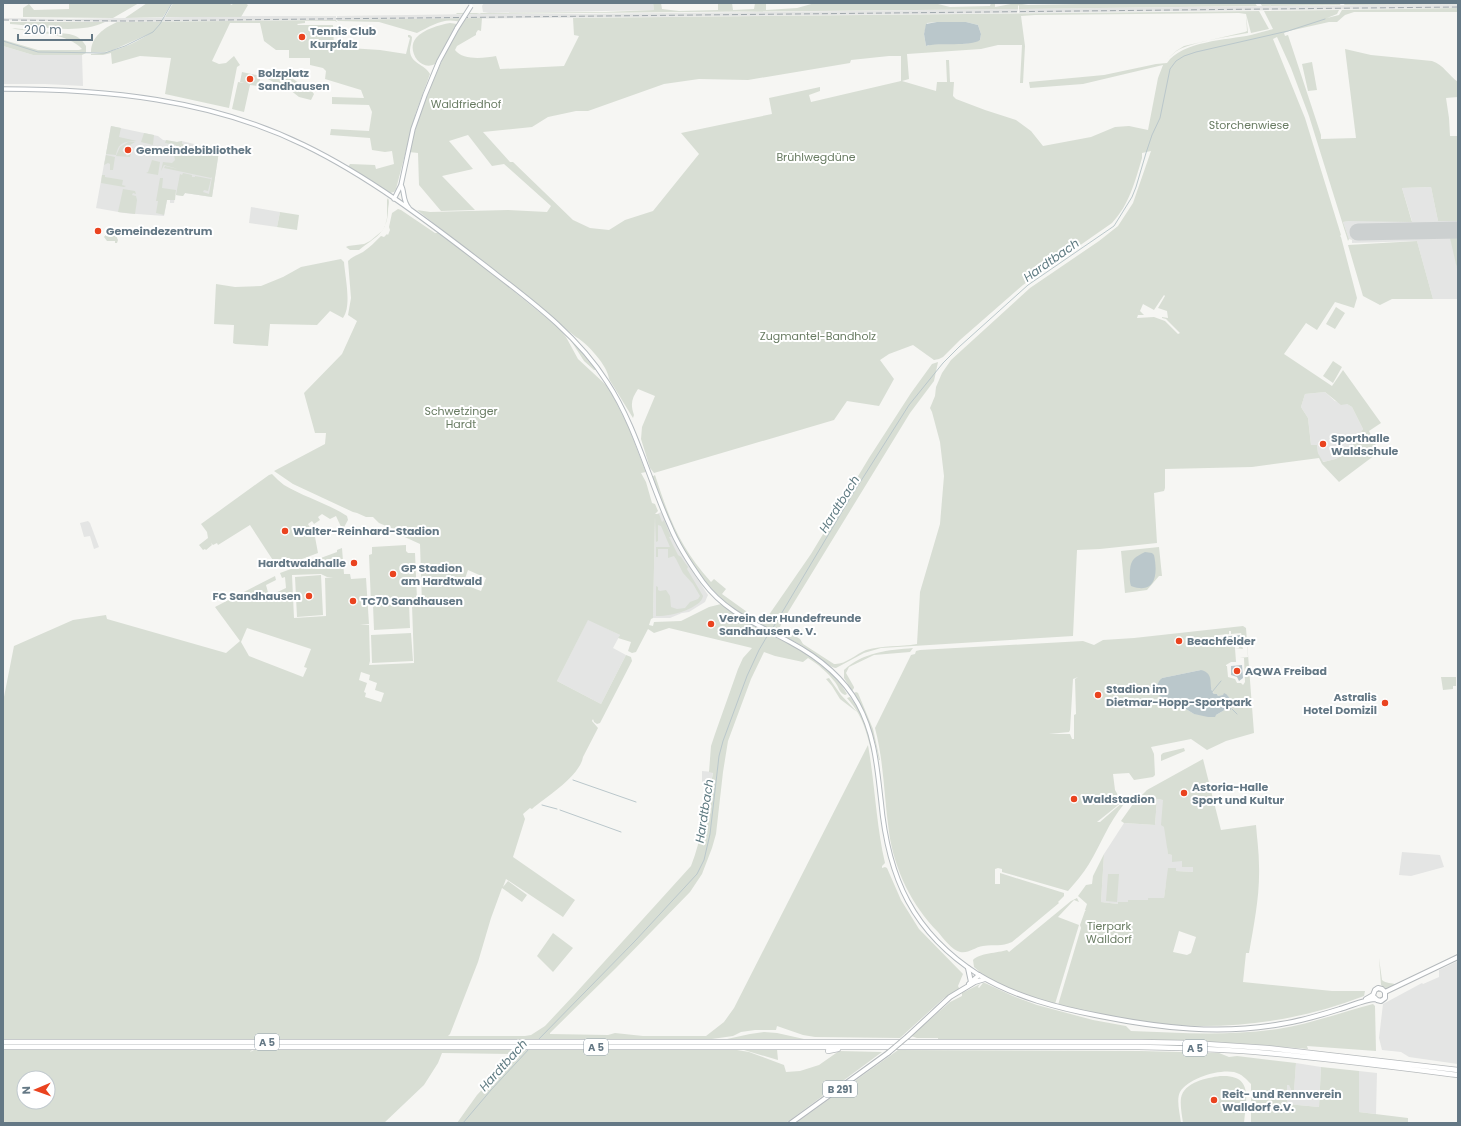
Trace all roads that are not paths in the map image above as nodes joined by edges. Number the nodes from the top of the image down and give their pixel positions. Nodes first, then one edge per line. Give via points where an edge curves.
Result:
1 (472, 5) edge
2 (4, 89) edge
3 (401, 185) junction
4 (403, 194) junction
5 (396, 200) junction
6 (411, 210) junction
7 (1458, 957) edge
8 (968, 968) junction
9 (979, 975) junction
10 (985, 979) junction
11 (973, 982) junction
12 (1385, 992) junction
13 (1374, 997) junction
14 (726, 1038) dead end
15 (813, 1040) dead end
16 (3, 1042) edge
17 (711, 1042) junction
18 (825, 1042) junction
19 (3, 1047) edge
20 (723, 1047) junction
21 (847, 1047) junction
22 (735, 1049) dead end
23 (828, 1051) dead end
24 (1458, 1070) edge
25 (1458, 1075) edge
26 (792, 1123) edge

1 - 3 main road, bridge via 442,55 425,95 413,129
2 - 5 main road via 100,92 166,101 225,114 302,143 354,172
3 - 4 main road
3 - 5 main road
4 - 5 main road
4 - 6 main road via 406,205
5 - 6 main road
6 - 8 main road via 526,298 568,333 588,355 629,420 670,528 706,587 743,618 814,657 849,690 864,715 871,734 886,842 898,882 913,910 931,934
7 - 12 main road
8 - 9 main road
8 - 11 main road
9 - 10 main road
9 - 11 main road, B 291
10 - 11 main road
10 - 13 main road via 1028,998 1078,1012 1195,1030 1231,1030 1281,1024 1314,1017
11 - 26 main road, B 291, bridge via 946,1000 888,1053
12 - 13 main road via 1378,988
12 - 13 main road via 1383,1000 1378,1001
14 - 17 highway
15 - 18 highway
16 - 17 highway, A 5
17 - 18 highway, A 5
18 - 24 highway, A 5 via 1191,1043 1298,1051
19 - 20 highway, A 5
20 - 21 highway, A 5
20 - 22 highway
21 - 23 highway
21 - 25 highway, A 5 via 1191,1048 1326,1059

